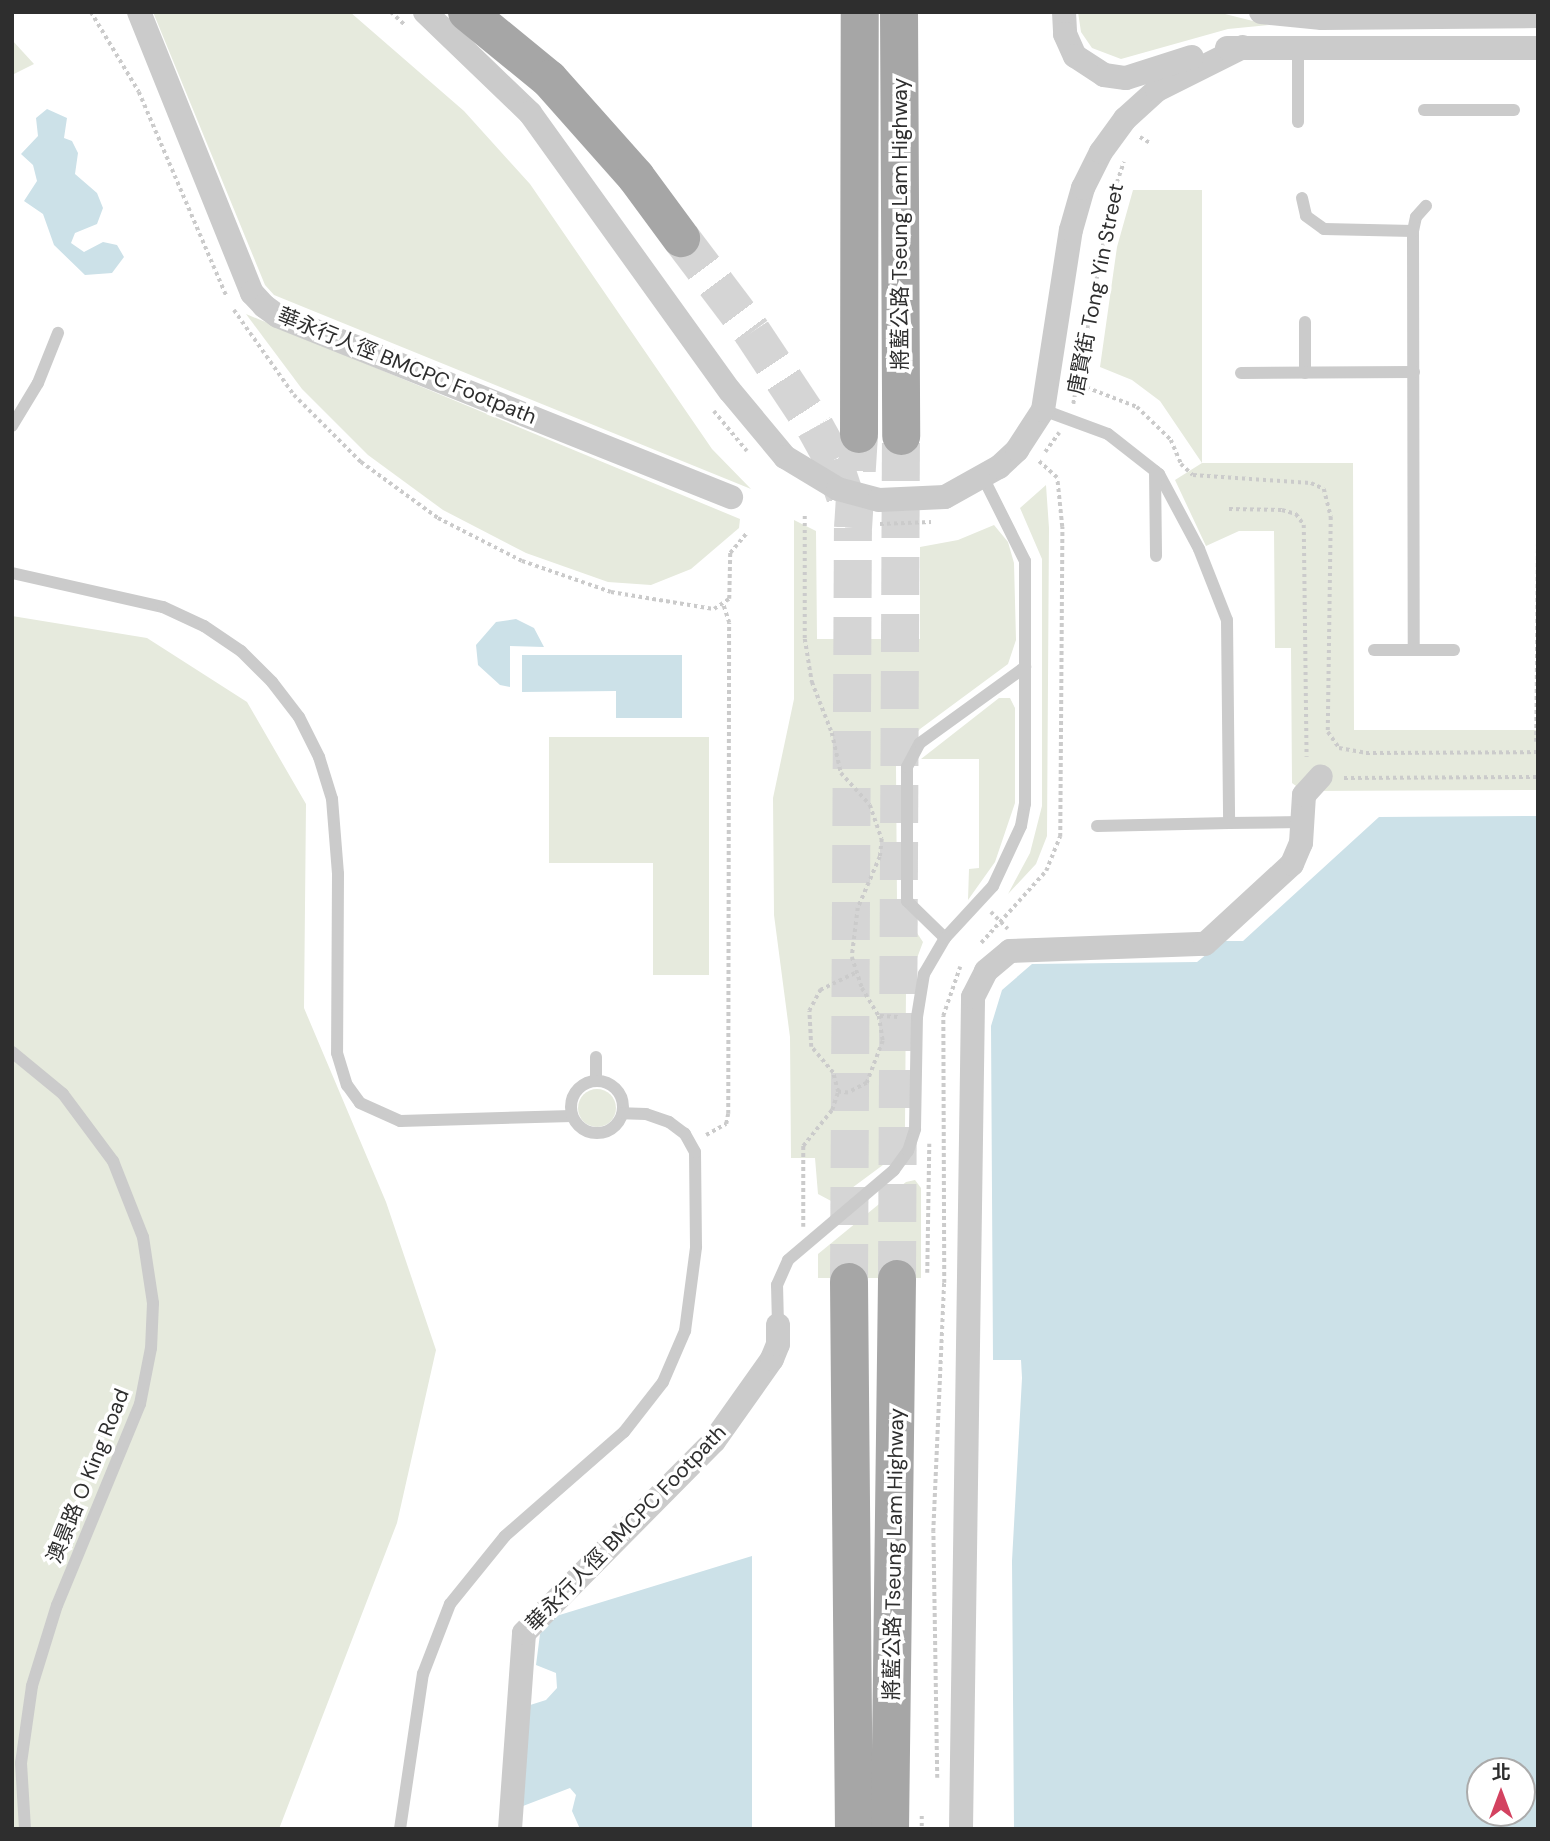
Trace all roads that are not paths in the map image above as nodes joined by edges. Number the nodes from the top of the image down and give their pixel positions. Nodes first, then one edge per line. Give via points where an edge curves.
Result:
1 (139, 12) edge
2 (467, 12) edge
3 (860, 12) edge
4 (899, 12) edge
5 (1064, 12) edge
6 (1261, 12) edge
7 (1538, 16) edge
8 (418, 21) edge
9 (1242, 47) junction
10 (1298, 47) junction
11 (1538, 48) edge
12 (1424, 110) dead end
13 (1514, 110) dead end
14 (1298, 122) dead end
15 (1302, 198) dead end
16 (1426, 206) dead end
17 (1413, 231) junction
18 (681, 238) tunnel mouth
19 (1305, 322) dead end
20 (58, 334) dead end
21 (1414, 372) junction
22 (1241, 373) dead end
23 (1305, 373) junction
24 (1043, 410) junction
25 (12, 426) edge
26 (859, 434) tunnel mouth
27 (901, 436) tunnel mouth
28 (1155, 471) junction
29 (984, 477) junction
30 (732, 497) dead end
31 (1156, 556) dead end
32 (12, 573) edge
33 (1374, 650) dead end
34 (1414, 650) junction
35 (1454, 650) dead end
36 (1025, 667) junction
37 (1321, 776) road end
38 (1301, 822) junction
39 (1229, 823) junction
40 (1097, 826) dead end
41 (945, 938) junction
42 (12, 1052) edge
43 (596, 1057) dead end
44 (596, 1081) junction
45 (623, 1113) junction
46 (572, 1116) junction
47 (897, 1279) tunnel mouth
48 (849, 1282) tunnel mouth
49 (778, 1325) joint
50 (25, 1829) edge
51 (400, 1829) edge
52 (510, 1829) edge
53 (854, 1829) edge
54 (890, 1829) edge
55 (961, 1829) edge

1 - 30 street, 華永行人徑 BMCPC Footpath via 252,293 264,306 278,316
2 - 18 main road via 549,79 636,177
3 - 26 main road, 將藍公路 Tseung Lam Highway
4 - 27 main road, 將藍公路 Tseung Lam Highway
5 - 9 street, 唐賢街 Tong Yin Street via 1065,34 1075,56 1094,71 1115,78
6 - 7 street via 1322,18
8 - 29 street, 唐賢街 Tong Yin Street via 530,113 730,391 785,457 838,489 879,500 945,497
9 - 10 street, 唐賢街 Tong Yin Street
9 - 24 street, 唐賢街 Tong Yin Street via 1157,90 1125,120 1101,152 1083,188 1071,230
10 - 11 street, 唐賢街 Tong Yin Street
10 - 14 lane
12 - 13 lane via 1468,116
15 - 17 lane via 1306,216 1324,229
16 - 17 lane via 1416,217
17 - 21 lane
19 - 23 lane
20 - 25 lane via 38,383
21 - 23 lane
21 - 34 lane
22 - 23 lane
24 - 28 lane via 1123,442
24 - 29 street, 唐賢街 Tong Yin Street via 1017,450
28 - 31 lane
28 - 39 lane via 1199,549 1227,620
29 - 36 lane via 1025,562
32 - 46 lane via 121,595 204,626 241,651 299,717 319,757 332,799 338,874 337,1053 347,1085 360,1102 400,1121
33 - 34 lane
34 - 35 lane
36 - 41 lane via 1021,826 993,886
36 - 41 lane via 920,743 907,767 907,901
37 - 38 street via 1304,795
38 - 39 lane
38 - 55 street via 1301,843 1292,864 1205,944 1010,951 986,971 973,997
39 - 40 lane
41 - 49 lane via 930,961 919,994 915,1129 908,1151 894,1170 803,1244 781,1273
42 - 50 lane, 澳景路 O King Road via 63,1094 113,1161 143,1237 153,1324 137,1413 57,1605 32,1686 21,1763
43 - 44 lane
44 - 45 lane via 617,1090
44 - 46 lane via 575,1092
45 - 46 lane via 614,1128 599,1134 583,1130
45 - 51 lane via 669,1122 685,1134 695,1152 695,1269 679,1348 657,1390 624,1432 493,1548 450,1604 423,1674
47 - 54 main road, 將藍公路 Tseung Lam Highway
48 - 53 main road, 將藍公路 Tseung Lam Highway
49 - 52 street, 華永行人徑 BMCPC Footpath via 772,1359 714,1441 524,1633

